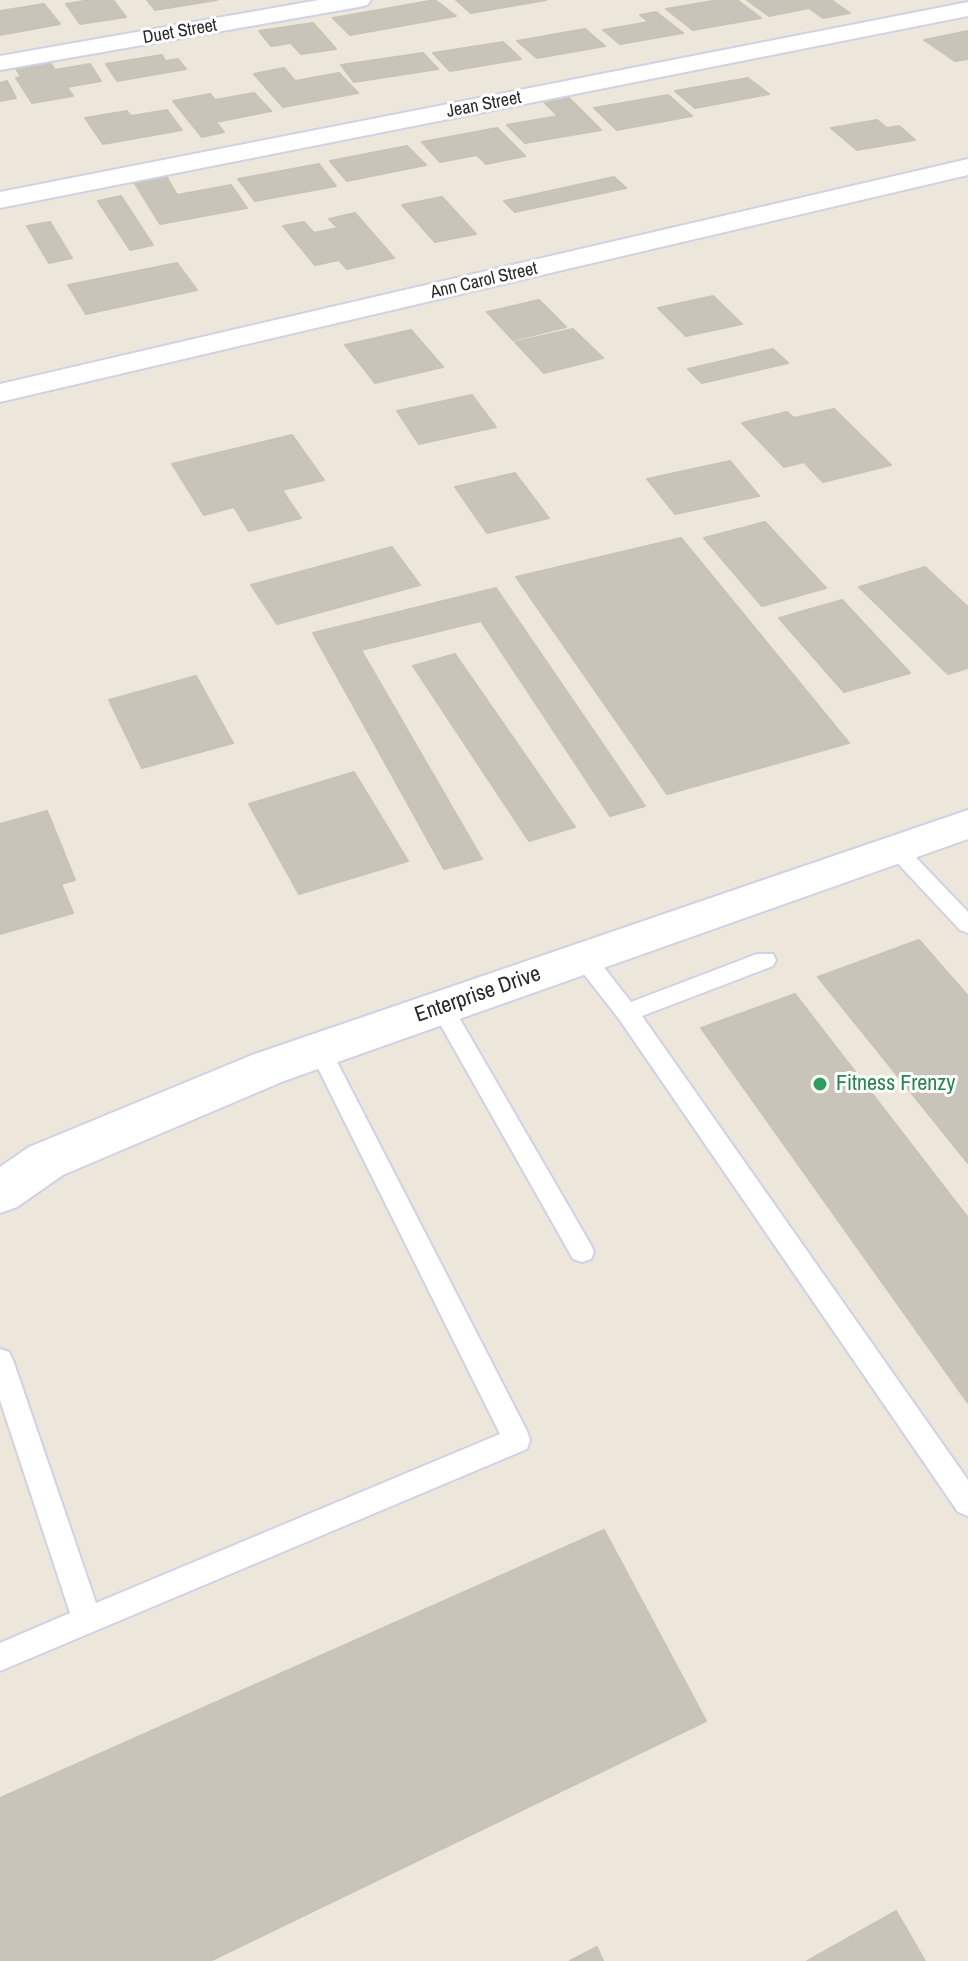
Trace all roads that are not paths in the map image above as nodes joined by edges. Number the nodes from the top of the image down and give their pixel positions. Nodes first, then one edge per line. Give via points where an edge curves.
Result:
1 (359, 0) edge
2 (968, 9) edge
3 (0, 63) edge
4 (968, 167) edge
5 (0, 200) edge
6 (0, 393) edge
7 (968, 824) edge
8 (896, 849) junction
9 (968, 925) edge
10 (584, 958) junction
11 (765, 960) dead end
12 (442, 1008) junction
13 (627, 1013) junction
14 (320, 1050) junction
15 (0, 1193) edge
16 (582, 1252) dead end
17 (0, 1360) edge
18 (968, 1503) edge
19 (87, 1620) junction
20 (0, 1657) edge

1 - 3 street, Duet Street
2 - 5 street, Jean Street
4 - 6 street, Ann Carol Street
7 - 8 street, Enterprise Drive
8 - 9 lane
8 - 10 street, Enterprise Drive
10 - 12 street, Enterprise Drive
10 - 13 lane
11 - 13 lane
12 - 14 street, Enterprise Drive
12 - 16 lane
13 - 18 lane
14 - 15 street, Enterprise Drive via 46,1161
14 - 19 lane via 517,1440
17 - 19 lane
19 - 20 lane

